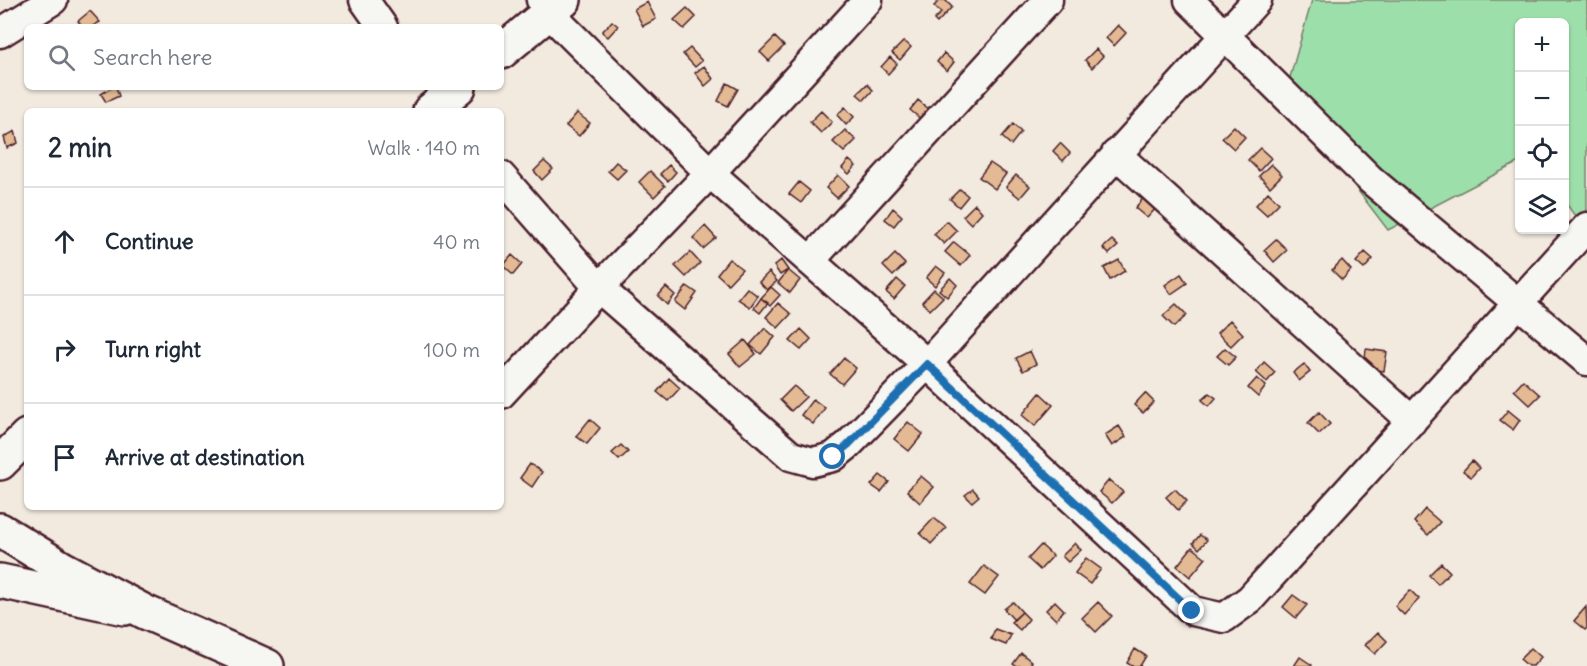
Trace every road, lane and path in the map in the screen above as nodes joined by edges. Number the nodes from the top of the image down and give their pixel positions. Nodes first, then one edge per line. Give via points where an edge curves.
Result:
1 (53, 0) edge
2 (363, 0) edge
3 (868, 0) edge
4 (1048, 0) edge
5 (1189, 0) edge
6 (1257, 0) edge
7 (551, 4) edge
8 (381, 24) edge
9 (0, 33) edge
10 (1223, 36) junction
11 (504, 49) edge
12 (1116, 154) junction
13 (710, 173) junction
14 (504, 179) edge
15 (1587, 227) edge
16 (810, 261) junction
17 (599, 288) junction
18 (1519, 304) junction
19 (1587, 361) edge
20 (927, 364) junction
21 (504, 391) edge
22 (1412, 421) junction
23 (24, 439) edge
24 (0, 463) edge
25 (0, 530) edge
26 (0, 582) edge
27 (145, 612) junction
28 (250, 662) edge

1 - 9 street
2 - 8 street
3 - 13 street
4 - 16 street
5 - 10 street
6 - 10 street
7 - 11 main road
7 - 13 street
10 - 12 street
10 - 18 street via 1371,180
12 - 20 street
12 - 22 street
13 - 16 street
13 - 17 street
14 - 17 street
15 - 18 street
16 - 20 street
17 - 20 street via 791,456 813,462 833,457 848,445
17 - 21 street
18 - 19 street
18 - 22 street
20 - 22 street via 1192,611 1224,618 1250,599
23 - 24 main road
25 - 27 main road
26 - 27 main road
27 - 28 main road

